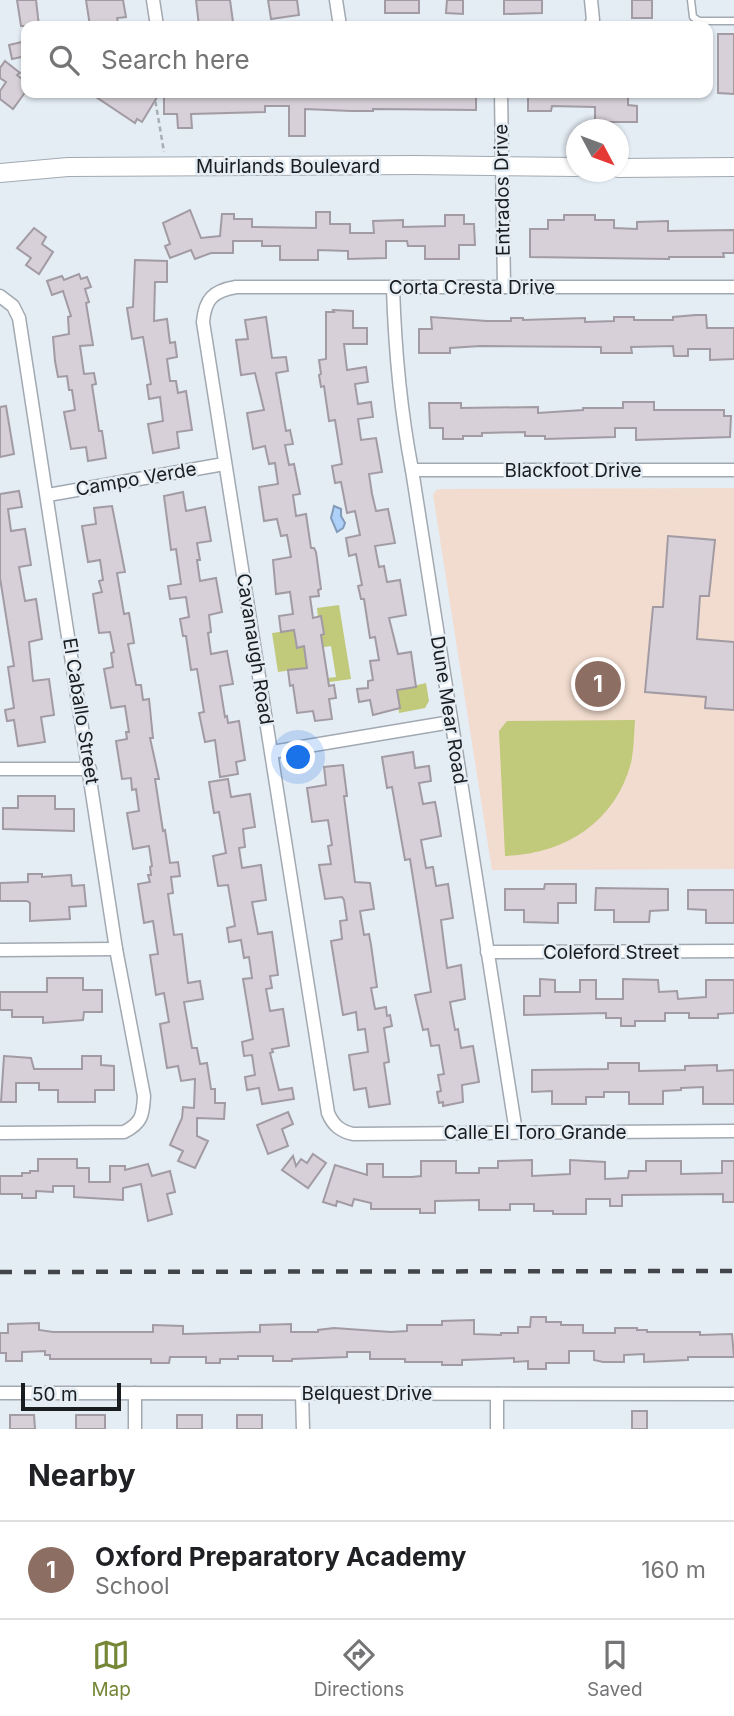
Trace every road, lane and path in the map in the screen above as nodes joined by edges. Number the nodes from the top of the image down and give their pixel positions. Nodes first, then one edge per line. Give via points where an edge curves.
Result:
1 (153, 0) edge
2 (336, 0) edge
3 (591, 0) edge
4 (691, 0) edge
5 (156, 21) edge
6 (339, 21) edge
7 (592, 21) edge
8 (734, 21) edge
9 (156, 98) edge
10 (501, 98) edge
11 (167, 167) junction
12 (502, 167) junction
13 (566, 167) edge
14 (734, 167) edge
15 (629, 168) edge
16 (0, 173) edge
17 (734, 286) edge
18 (504, 287) junction
19 (393, 288) junction
20 (212, 295) joint
21 (4, 298) edge
22 (224, 464) junction
23 (412, 470) junction
24 (734, 470) edge
25 (48, 495) junction
26 (451, 722) junction
27 (272, 752) junction
28 (0, 769) edge
29 (90, 769) junction
30 (116, 949) junction
31 (0, 950) edge
32 (734, 951) edge
33 (487, 952) junction
34 (337, 1127) joint
35 (734, 1131) edge
36 (516, 1132) junction
37 (0, 1133) edge
38 (0, 1393) edge
39 (135, 1393) junction
40 (303, 1393) junction
41 (497, 1394) junction
42 (734, 1394) edge
43 (135, 1429) edge
44 (303, 1429) edge
45 (497, 1429) edge

1 - 5 street
2 - 6 street
3 - 7 street
4 - 8 lane via 693,17 699,21
9 - 11 path
10 - 12 street, Entrados Drive
11 - 12 main road, Muirlands Boulevard
11 - 16 main road, Muirlands Boulevard via 68,167
12 - 13 main road, Muirlands Boulevard
12 - 18 street, Entrados Drive
14 - 15 main road
17 - 18 street, Corta Cresta Drive
18 - 19 street, Corta Cresta Drive
19 - 20 street, Corta Cresta Drive via 236,287
19 - 23 street, Dune Mear Road via 398,387
20 - 22 street, Cavanaugh Road via 203,322
21 - 25 street, El Caballo Street via 19,318
22 - 25 street, Campo Verde
22 - 27 street, Cavanaugh Road
23 - 24 street, Blackfoot Drive
23 - 26 street, Dune Mear Road
25 - 29 street, El Caballo Street
26 - 27 street
26 - 33 street, Dune Mear Road
27 - 34 street, Cavanaugh Road via 328,1113
28 - 29 street
29 - 30 street, El Caballo Street
30 - 31 street
30 - 37 street, El Caballo Street via 144,1096 137,1125 107,1133
32 - 33 street, Coleford Street
33 - 36 street, Dune Mear Road
34 - 36 street, Calle El Toro Grande via 353,1134
35 - 36 street, Calle El Toro Grande
38 - 39 street, Belquest Drive
39 - 40 street, Belquest Drive
39 - 43 street
40 - 41 street, Belquest Drive
40 - 44 street
41 - 42 street, Belquest Drive
41 - 45 street

